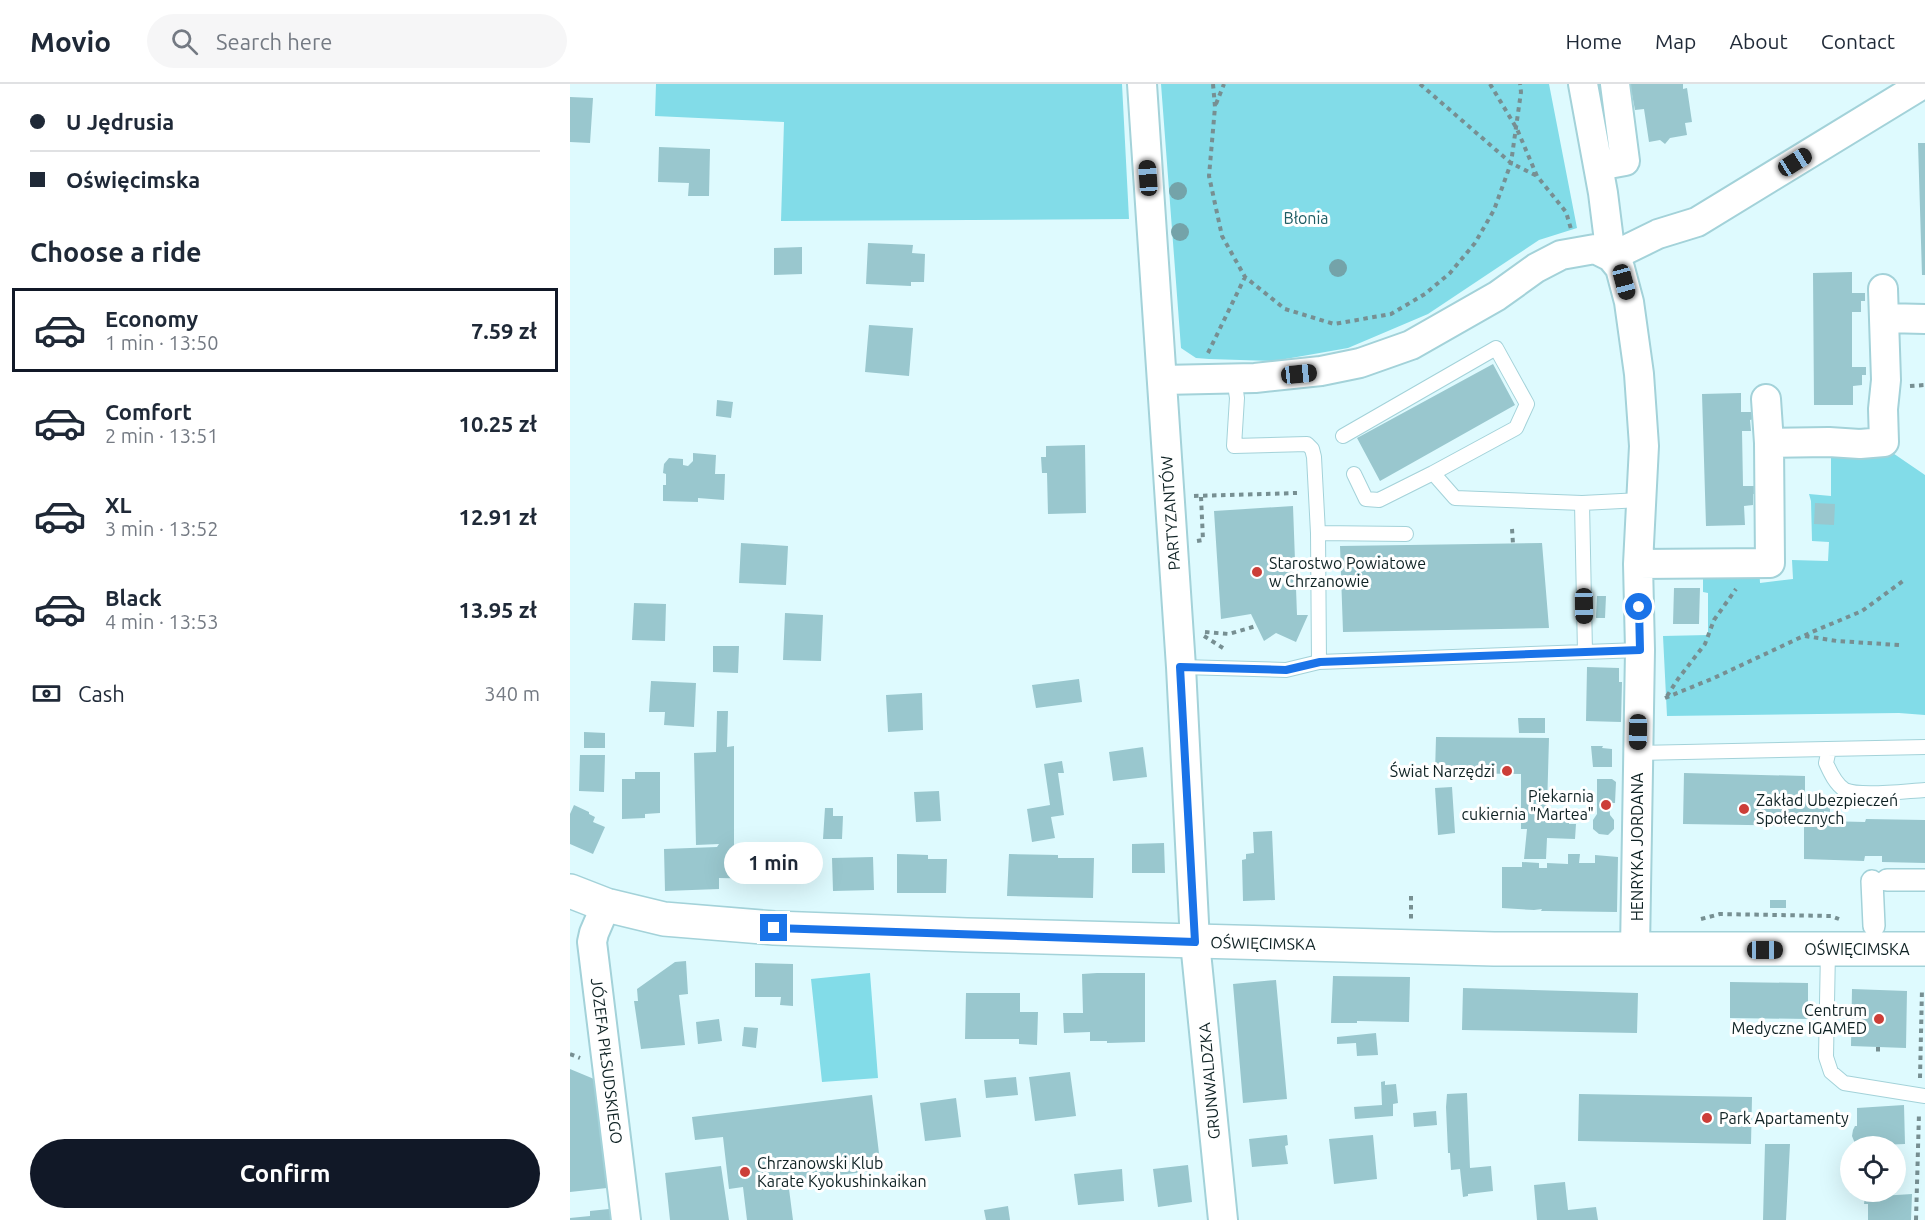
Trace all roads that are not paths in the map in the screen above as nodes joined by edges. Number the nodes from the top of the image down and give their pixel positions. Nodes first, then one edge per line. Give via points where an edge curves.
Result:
1 (1142, 84) edge
2 (1583, 84) edge
3 (1615, 84) edge
4 (1923, 84) edge
5 (1598, 166) junction
6 (1611, 257) junction
7 (1883, 289) dead end
8 (1885, 318) junction
9 (1925, 319) edge
10 (1234, 378) junction
11 (1162, 380) junction
12 (1766, 399) dead end
13 (1343, 436) dead end
14 (1769, 443) junction
15 (1433, 473) junction
16 (1354, 474) dead end
17 (1641, 500) junction
18 (1582, 503) junction
19 (1318, 533) junction
20 (1406, 534) dead end
21 (1638, 564) junction
22 (1640, 650) junction
23 (1585, 652) junction
24 (1320, 662) junction
25 (1180, 667) junction
26 (1925, 747) edge
27 (1829, 749) junction
28 (1637, 753) junction
29 (1925, 790) edge
30 (1925, 880) edge
31 (570, 891) edge
32 (606, 905) junction
33 (1874, 926) dead end
34 (1195, 942) junction
35 (1635, 949) junction
36 (1925, 949) edge
37 (1828, 950) junction
38 (1925, 1095) edge
39 (626, 1220) edge
40 (1223, 1220) edge

1 - 11 street, PARTYZANTÓW
2 - 5 street, HENRYKA JORDANA
3 - 5 street via 1625,161
4 - 6 street via 1697,222 1658,234
5 - 6 street, HENRYKA JORDANA
6 - 10 street via 1595,249 1561,255 1456,321 1411,345 1360,363 1321,371
6 - 17 street, HENRYKA JORDANA via 1620,268 1629,302 1640,374 1644,446
7 - 8 street
8 - 9 street
8 - 14 street via 1884,442
10 - 11 street
10 - 19 lane via 1234,446 1307,444 1312,449
11 - 25 street, PARTYZANTÓW
12 - 14 street
13 - 15 lane via 1496,348 1527,404 1516,428
14 - 21 street via 1770,563
15 - 16 lane via 1379,500 1365,499
15 - 18 lane via 1455,498
17 - 18 lane
17 - 21 street, HENRYKA JORDANA
18 - 23 lane
19 - 20 lane
19 - 24 lane
21 - 22 street, HENRYKA JORDANA
22 - 23 lane
22 - 28 street, HENRYKA JORDANA
23 - 24 lane
24 - 25 lane via 1286,670
25 - 34 street, PARTYZANTÓW
26 - 27 lane
27 - 28 lane
27 - 29 lane via 1826,763 1843,789 1858,793
28 - 35 street, HENRYKA JORDANA
30 - 33 street via 1880,880
31 - 32 street, OŚWIĘCIMSKA
32 - 34 street, OŚWIĘCIMSKA via 664,918 774,928
32 - 39 street, JÓZEFA PIŁSUDSKIEGO via 592,942
34 - 35 street, OŚWIĘCIMSKA via 1494,950
34 - 40 street, GRUNWALDZKA
35 - 37 street, OŚWIĘCIMSKA
36 - 37 street, OŚWIĘCIMSKA
37 - 38 lane via 1826,1057 1831,1072 1844,1083

